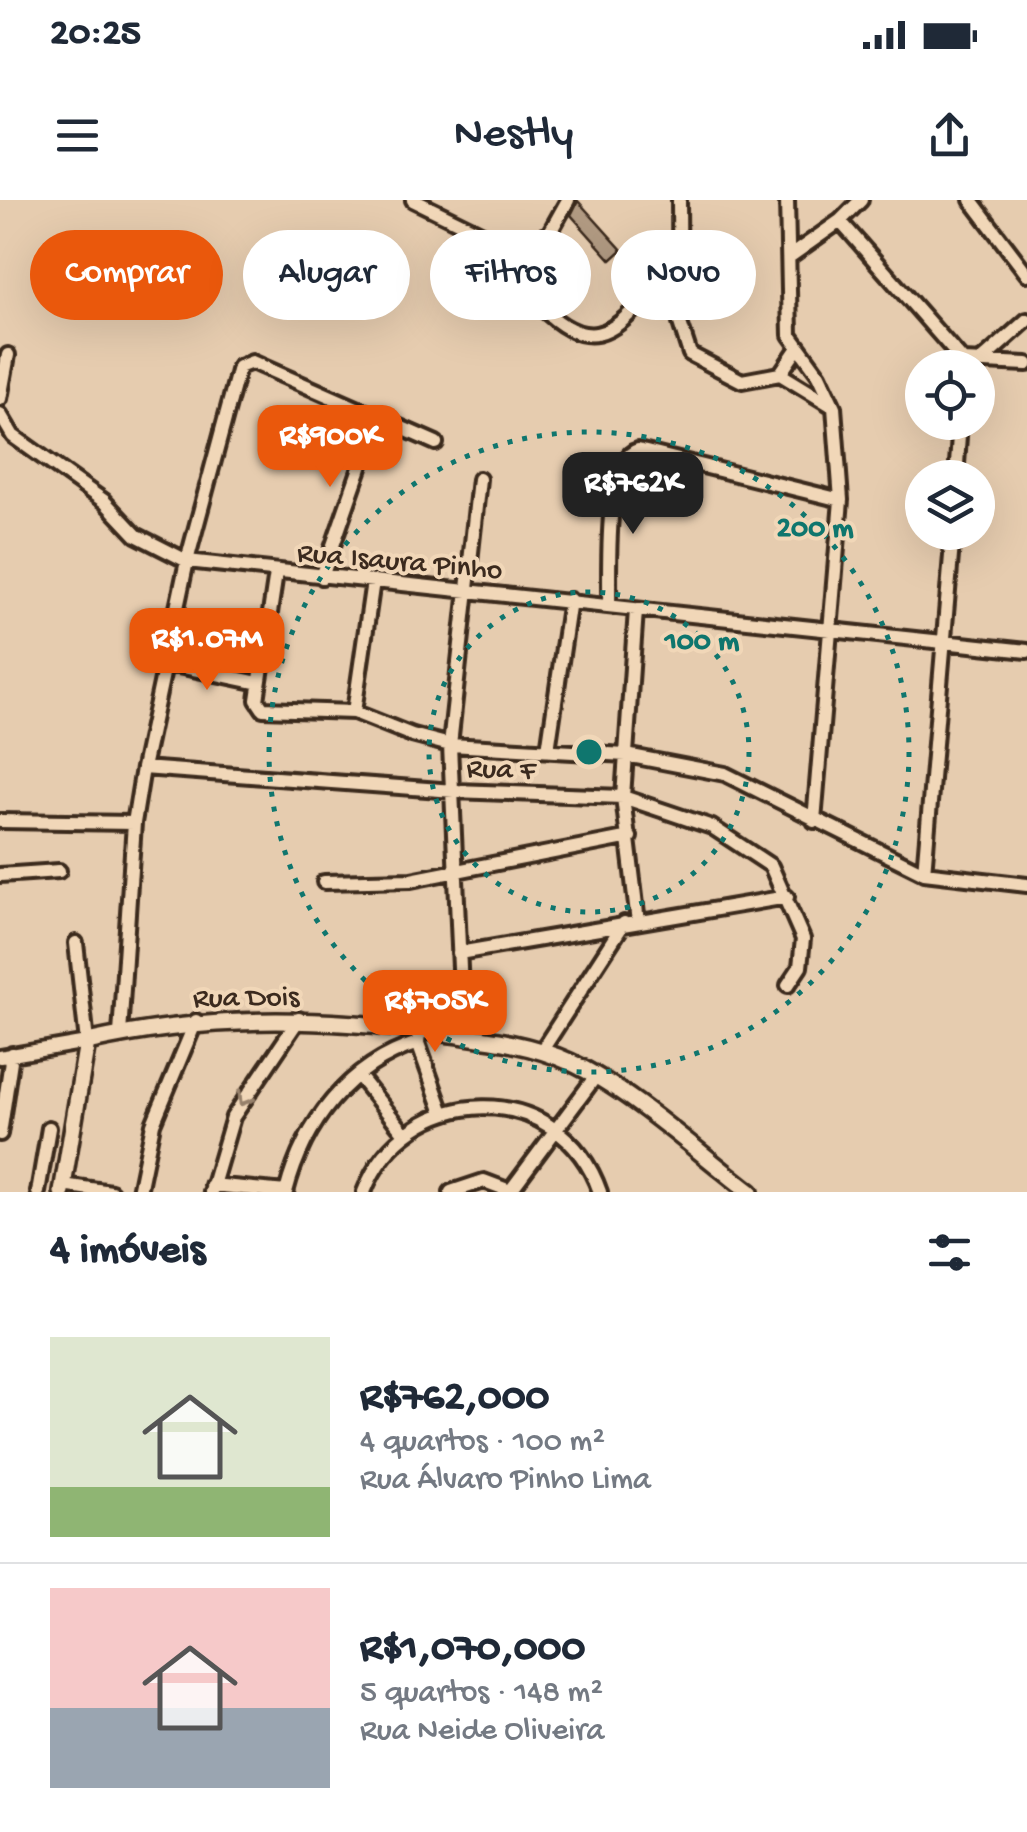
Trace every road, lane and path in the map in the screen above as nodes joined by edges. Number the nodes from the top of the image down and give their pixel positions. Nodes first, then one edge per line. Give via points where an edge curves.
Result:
1 (679, 200) edge
2 (787, 200) edge
3 (861, 200) edge
4 (971, 200) edge
5 (420, 201) edge
6 (564, 202) edge
7 (840, 221) junction
8 (476, 230) edge
9 (551, 230) edge
10 (679, 230) edge
11 (788, 257) junction
12 (1027, 274) edge
13 (553, 320) edge
14 (621, 320) edge
15 (680, 320) edge
16 (1027, 320) edge
17 (797, 350) junction
18 (951, 350) edge
19 (993, 350) edge
20 (8, 355) dead end
21 (995, 363) edge
22 (1027, 364) edge
23 (780, 374) junction
24 (0, 399) edge
25 (834, 406) junction
26 (0, 414) edge
27 (378, 416) junction
28 (436, 443) dead end
29 (479, 480) dead end
30 (841, 500) junction
31 (952, 550) edge
32 (187, 561) junction
33 (276, 573) junction
34 (322, 577) junction
35 (373, 581) junction
36 (470, 588) junction
37 (570, 600) junction
38 (609, 606) junction
39 (636, 610) junction
40 (830, 631) junction
41 (946, 642) junction
42 (1027, 651) edge
43 (164, 663) junction
44 (259, 683) junction
45 (354, 712) junction
46 (450, 745) junction
47 (548, 750) junction
48 (626, 756) junction
49 (143, 768) junction
50 (454, 791) junction
51 (623, 797) junction
52 (814, 821) junction
53 (0, 822) edge
54 (134, 823) junction
55 (630, 837) junction
56 (59, 872) dead end
57 (458, 872) junction
58 (924, 873) junction
59 (0, 875) edge
60 (324, 882) dead end
61 (1027, 885) edge
62 (787, 897) junction
63 (631, 922) junction
64 (76, 942) dead end
65 (458, 953) junction
66 (788, 985) dead end
67 (299, 1019) junction
68 (196, 1021) junction
69 (120, 1034) junction
70 (463, 1035) junction
71 (419, 1037) junction
72 (87, 1042) junction
73 (542, 1050) junction
74 (6, 1056) edge
75 (358, 1074) junction
76 (596, 1076) junction
77 (443, 1113) junction
78 (49, 1128) dead end
79 (554, 1130) junction
80 (0, 1134) edge
81 (405, 1134) junction
82 (212, 1188) edge
83 (62, 1189) edge
84 (512, 1191) edge
85 (38, 1192) edge
86 (110, 1192) edge
87 (139, 1192) edge
88 (286, 1192) edge
89 (364, 1192) edge
90 (451, 1192) edge
91 (600, 1192) edge
92 (750, 1192) edge

1 - 10 street
2 - 11 street
3 - 7 street
4 - 12 street
5 - 8 street
6 - 9 street
7 - 11 street
7 - 18 street
11 - 17 street via 790,335
13 - 14 street via 596,336
15 - 23 street via 690,354 742,381
16 - 19 street
17 - 23 street
17 - 25 street
20 - 24 street
21 - 22 street
23 - 25 street
25 - 30 street
26 - 32 street, Rua Isaura Pinho via 13,436 104,501 136,535
27 - 28 street
27 - 32 street via 245,362 236,374
27 - 34 street
29 - 36 street
30 - 38 street via 629,452 615,484
30 - 40 street
31 - 41 street
32 - 33 street, Rua Isaura Pinho
32 - 43 street
33 - 34 street, Rua Isaura Pinho
33 - 44 street
34 - 35 street, Rua Isaura Pinho
35 - 36 street, Rua Isaura Pinho
35 - 45 street
36 - 37 street, Rua Isaura Pinho
36 - 46 street
37 - 38 street, Rua Isaura Pinho
37 - 47 street
38 - 39 street, Rua Isaura Pinho
39 - 40 street, Rua Isaura Pinho
39 - 48 street
40 - 41 street, Rua Isaura Pinho
40 - 52 street
41 - 42 street, Rua Isaura Pinho
41 - 58 street
43 - 44 street
43 - 49 street
44 - 45 street via 258,705
45 - 46 street
46 - 47 street
46 - 50 street
47 - 48 street
48 - 51 street
48 - 52 street via 724,774
49 - 50 street, Rua F
49 - 54 street
50 - 51 street, Rua F
50 - 57 street
51 - 55 street
51 - 62 street, Rua F via 712,827 758,854
52 - 58 street
53 - 54 street
54 - 69 street
55 - 57 street
55 - 63 street
56 - 59 street
57 - 60 street
57 - 65 street
58 - 61 street
62 - 63 street
62 - 66 street, Rua F via 805,952
63 - 65 street
63 - 73 street
64 - 72 street
65 - 70 street
67 - 68 street, Rua Dois
67 - 71 street, Rua Dois
67 -> 82 street via 233,1117
68 - 69 street, Rua Dois
68 - 87 street via 153,1124
69 - 72 street, Rua Dois
70 - 71 street, Rua Dois
70 - 73 street, Rua Dois
71 - 75 street
71 - 77 street
72 - 74 street, Rua Dois
72 - 83 street
73 - 76 street, Rua Dois
74 - 80 street
75 - 81 street
75 - 88 street via 311,1128
76 - 79 street
76 - 92 street, Rua Dois
77 - 79 street via 501,1108
77 - 81 street
78 - 85 street
79 - 84 street
79 - 91 street via 585,1161
81 - 89 street via 384,1155
82 - 88 street
83 - 86 street
84 - 90 street via 484,1181

